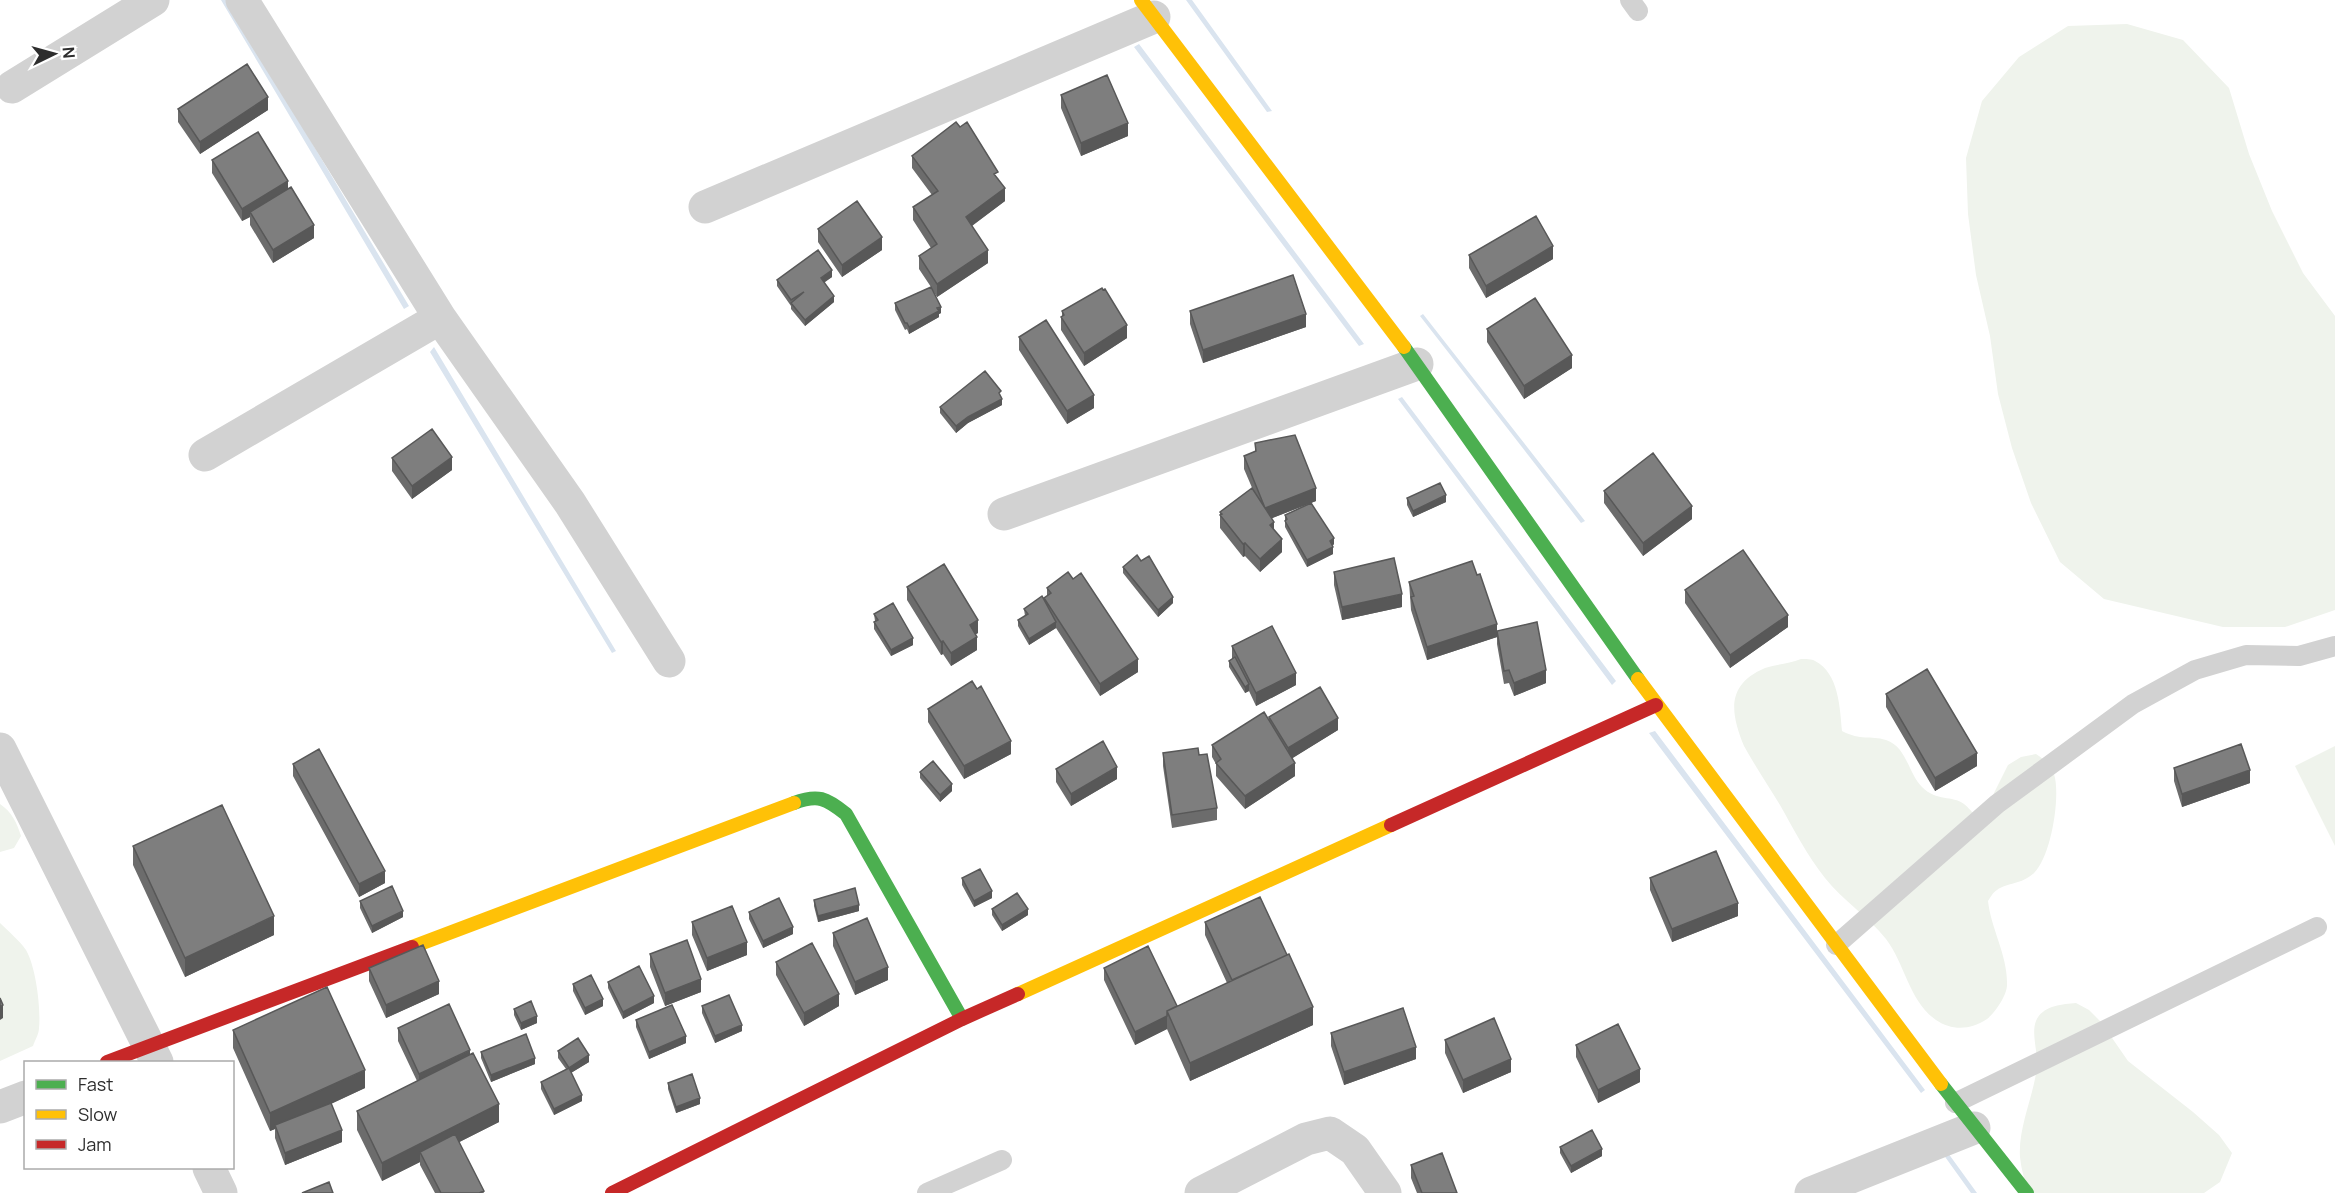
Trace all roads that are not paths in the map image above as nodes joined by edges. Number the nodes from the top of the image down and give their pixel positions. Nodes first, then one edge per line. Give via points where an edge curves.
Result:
1 (153, 0) edge
2 (242, 0) edge
3 (1148, 9) edge
4 (12, 87) dead end
5 (705, 207) dead end
6 (440, 318) junction
7 (1417, 364) junction
8 (205, 455) dead end
9 (1004, 514) dead end
10 (2335, 646) edge
11 (669, 661) dead end
12 (1656, 705) junction
13 (0, 749) edge
14 (2317, 927) dead end
15 (1836, 945) junction
16 (962, 1019) junction
17 (153, 1054) edge
18 (114, 1061) edge
19 (24, 1098) edge
20 (0, 1107) edge
21 (1965, 1115) junction
22 (1002, 1160) dead end
23 (210, 1169) edge
24 (221, 1193) edge
25 (612, 1193) edge
26 (927, 1193) edge
27 (1201, 1193) edge
28 (1385, 1193) edge
29 (1811, 1193) edge
30 (2027, 1193) edge

1 - 4 street
2 - 6 street
3 - 5 street
3 - 7 street
6 - 8 street
6 - 11 street via 570,503
7 - 9 street
7 - 12 street
10 - 15 lane via 2299,656 2246,655 2195,670 2133,704 1997,804
12 - 15 street
12 - 16 street
13 - 17 street
14 - 21 lane
15 - 21 street
16 - 17 street via 846,814 829,800 810,797
16 - 25 street
17 - 18 street
19 - 20 street
21 - 29 street
21 - 30 street
22 - 26 lane
23 - 24 street
27 - 28 street via 1306,1139 1330,1133 1355,1150

